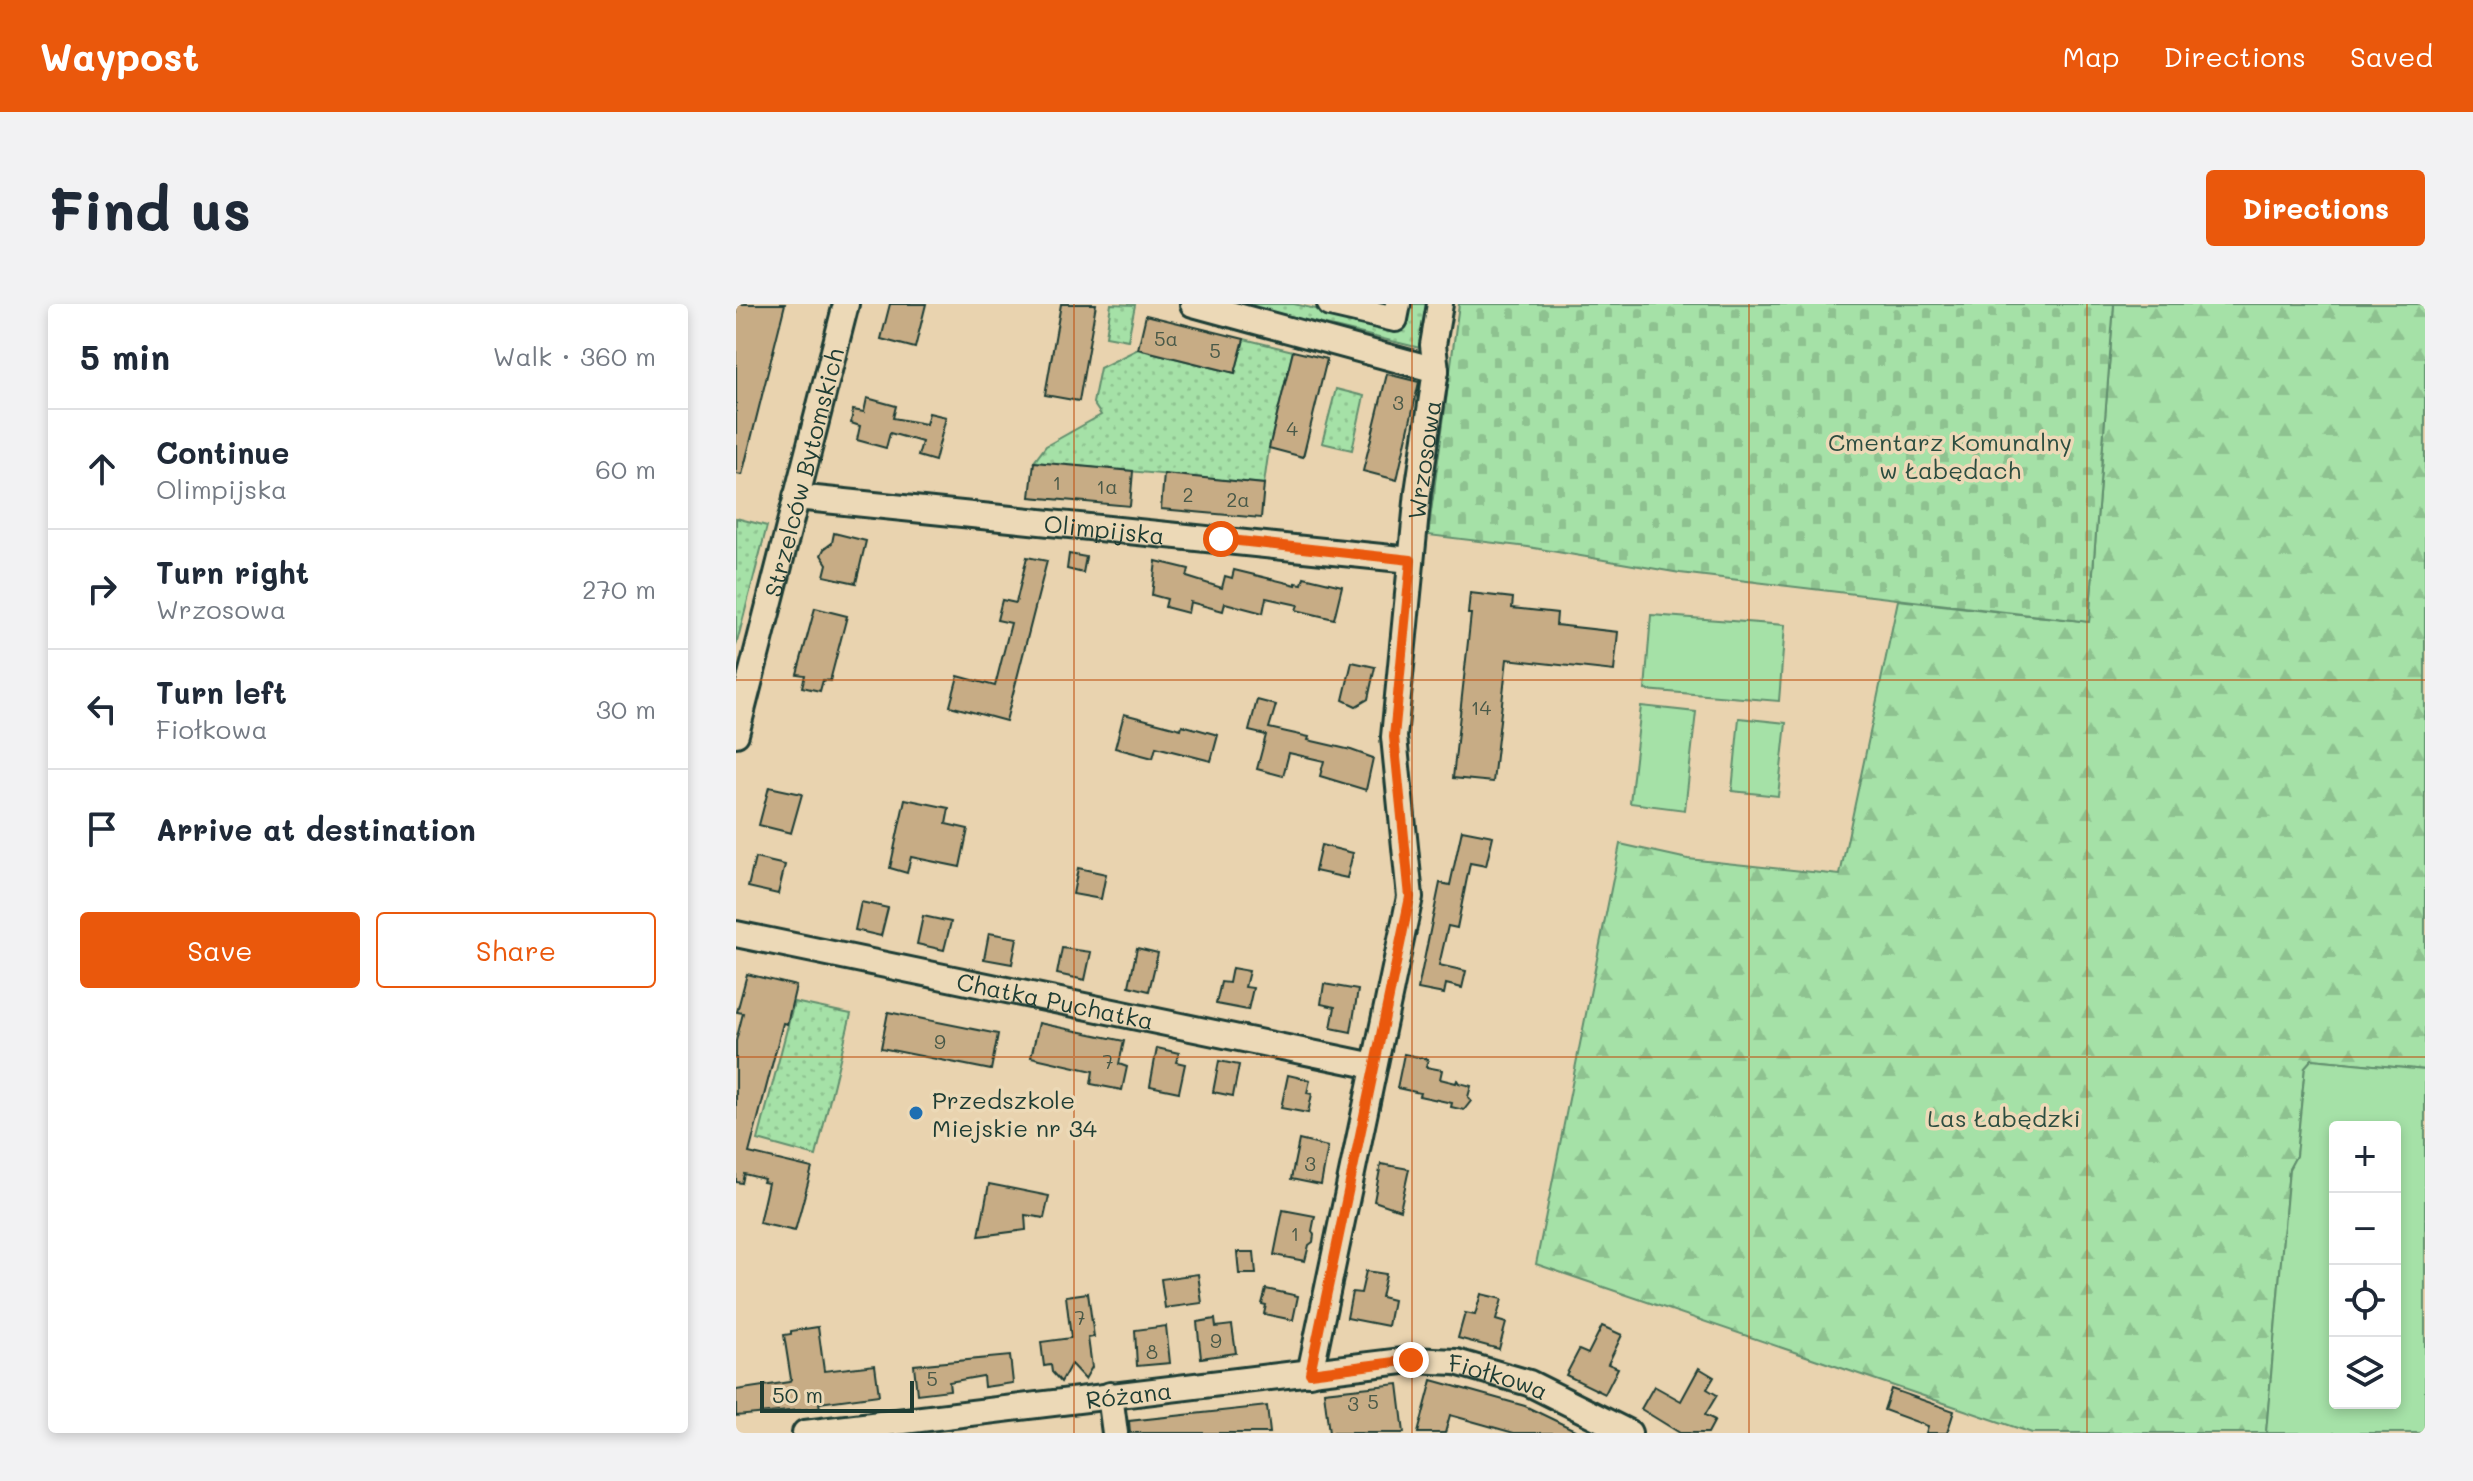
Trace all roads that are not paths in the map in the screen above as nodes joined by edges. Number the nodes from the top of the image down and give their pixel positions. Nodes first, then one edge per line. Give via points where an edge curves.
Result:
1 (846, 304) edge
2 (1193, 304) edge
3 (1330, 304) edge
4 (1398, 304) edge
5 (1440, 304) edge
6 (1436, 370) junction
7 (796, 497) junction
8 (1411, 560) junction
9 (736, 731) edge
10 (736, 934) edge
11 (1374, 1066) junction
12 (1310, 1373) junction
13 (1110, 1395) junction
14 (814, 1433) edge
15 (1115, 1433) edge
16 (1629, 1433) edge

1 - 7 street, Strzelców Bytomskich
2 - 6 street
3 - 4 street via 1395,319
5 - 6 street, Wrzosowa
6 - 8 street, Wrzosowa
7 - 8 street, Olimpijska
7 - 9 street, Strzelców Bytomskich
8 - 11 street, Wrzosowa via 1394,737 1410,897
10 - 11 street, Chatka Puchatka
11 - 12 street, Wrzosowa
12 - 13 street, Różana
12 - 16 street, Fiołkowa via 1411,1360 1456,1362 1529,1383
13 - 14 street, Różana
13 - 15 street

